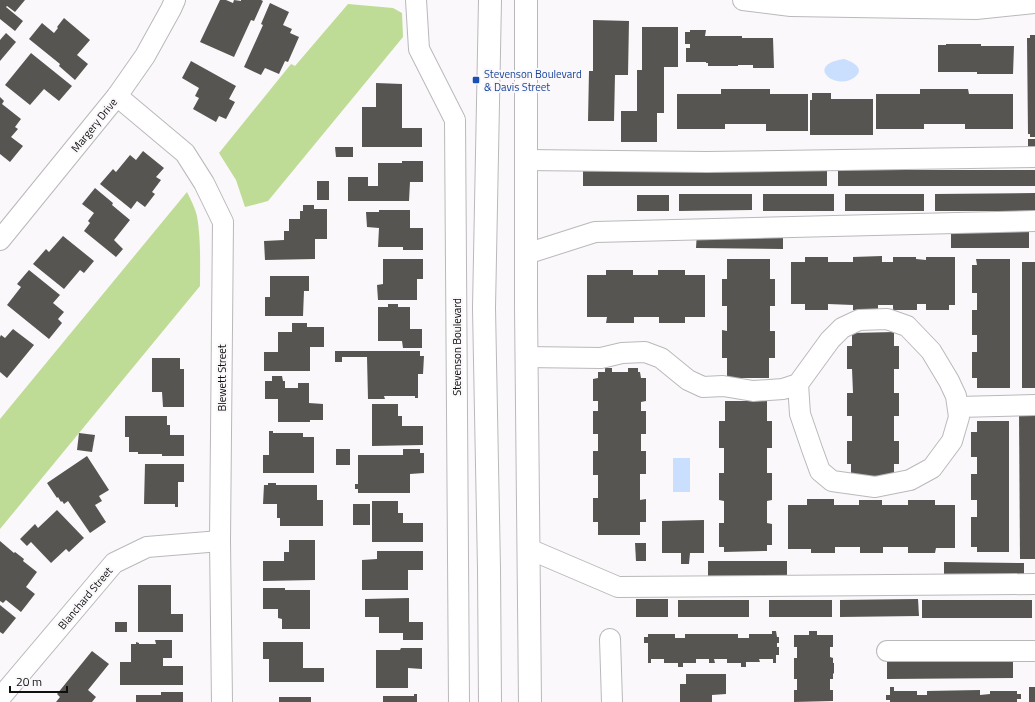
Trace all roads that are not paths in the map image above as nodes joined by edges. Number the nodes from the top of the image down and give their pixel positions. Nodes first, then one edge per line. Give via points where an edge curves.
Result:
1 (175, 0) edge
2 (416, 0) edge
3 (490, 0) edge
4 (526, 0) edge
5 (743, 0) edge
6 (1035, 3) edge
7 (117, 96) junction
8 (1035, 157) edge
9 (526, 160) junction
10 (1035, 221) edge
11 (0, 240) edge
12 (526, 254) junction
13 (526, 357) junction
14 (798, 384) junction
15 (1035, 405) edge
16 (958, 407) junction
17 (220, 541) junction
18 (529, 548) junction
19 (1035, 584) edge
20 (610, 639) dead end
21 (887, 651) dead end
22 (1035, 651) edge
23 (0, 698) edge
24 (222, 702) edge
25 (459, 702) edge
26 (490, 702) edge
27 (530, 702) edge
28 (612, 702) edge

1 - 7 street, Margery Drive via 145,56
2 - 25 street, Stevenson Boulevard via 419,49 455,120
3 - 26 main road via 484,308
4 - 9 main road
5 - 6 street via 791,6 976,9
7 - 11 street, Margery Drive
7 - 17 street, Blewett Street via 185,153 204,183 223,222
8 - 9 street via 707,162
9 - 12 main road
10 - 12 street via 595,232
12 - 13 main road
13 - 14 street via 601,358 622,352 645,352 661,358 688,380 703,387 723,386 753,391 783,389
13 - 18 main road
14 - 16 street via 830,340 842,328 859,320 887,319 907,326 931,351 949,381
14 - 16 street via 800,414 812,450 820,470 832,481 875,487 910,480 932,468 952,441 959,417
15 - 16 street
17 - 23 street, Blanchard Street via 147,547 114,564
17 - 24 street, Blewett Street
18 - 19 street via 618,587
18 - 27 main road
20 - 28 street
21 - 22 street

